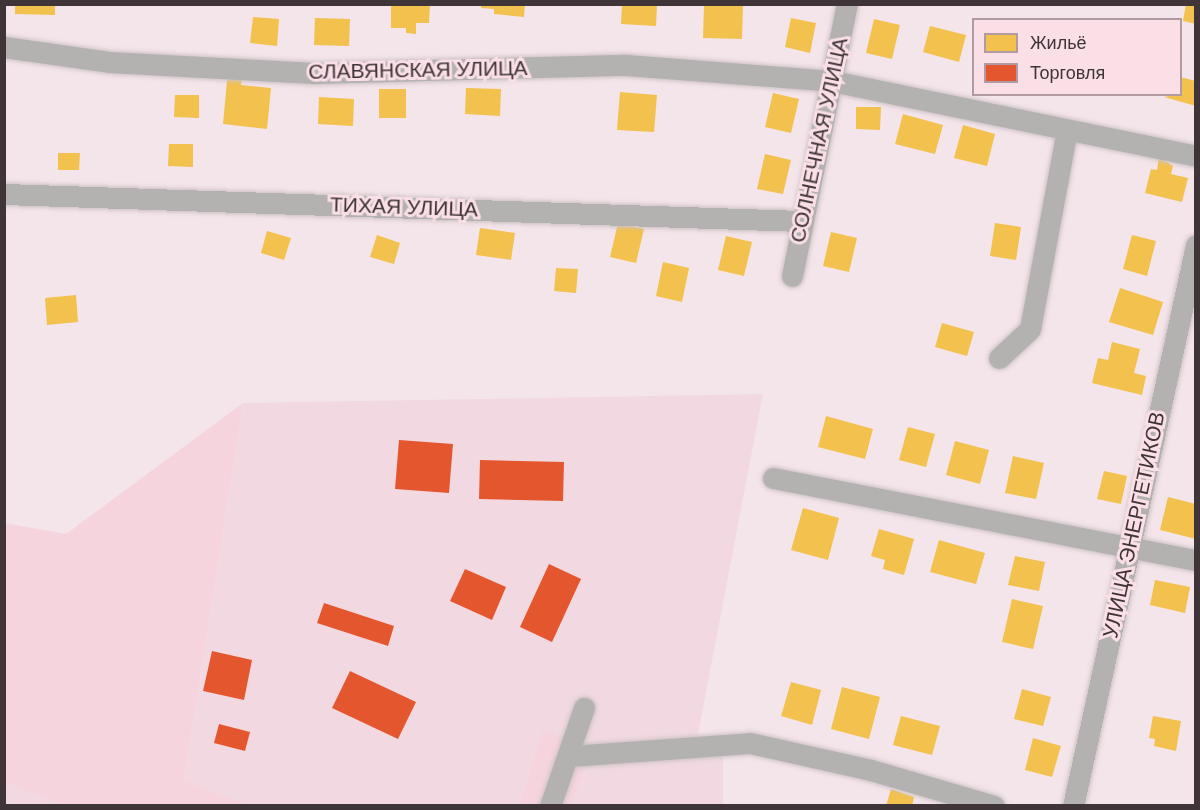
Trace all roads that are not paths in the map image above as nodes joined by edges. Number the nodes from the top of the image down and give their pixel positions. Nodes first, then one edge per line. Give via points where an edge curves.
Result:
1 (847, 4) edge
2 (4, 47) edge
3 (832, 81) junction
4 (1067, 130) junction
5 (1196, 156) edge
6 (4, 194) edge
7 (803, 221) junction
8 (1196, 245) edge
9 (792, 276) dead end
10 (999, 358) dead end
11 (772, 478) dead end
12 (1130, 545) junction
13 (1196, 560) edge
14 (584, 708) dead end
15 (570, 756) junction
16 (550, 806) edge
17 (993, 806) edge
18 (1073, 806) edge

1 - 3 street, СОЛНЕЧНАЯ УЛИЦА
2 - 3 street, СЛАВЯНСКАЯ УЛИЦА via 109,63 314,73 626,65
3 - 4 street, СЛАВЯНСКАЯ УЛИЦА
3 - 7 street, СОЛНЕЧНАЯ УЛИЦА
4 - 5 street, СЛАВЯНСКАЯ УЛИЦА
4 - 10 street via 1030,329
6 - 7 street, ТИХАЯ УЛИЦА
7 - 9 street, СОЛНЕЧНАЯ УЛИЦА
8 - 12 street, УЛИЦА ЭНЕРГЕТИКОВ
11 - 12 street
12 - 13 street
12 - 18 street, УЛИЦА ЭНЕРГЕТИКОВ
14 - 15 street
15 - 16 street
15 - 17 street via 750,743 871,770

